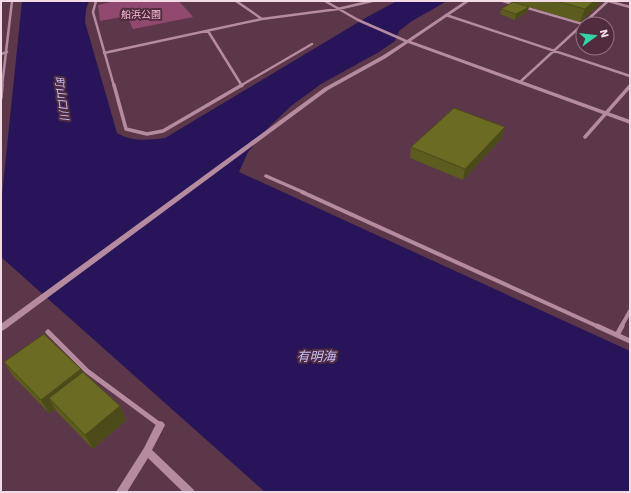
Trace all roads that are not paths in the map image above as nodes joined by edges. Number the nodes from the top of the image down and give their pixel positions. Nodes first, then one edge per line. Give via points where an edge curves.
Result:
1 (12, 1) edge
2 (96, 1) edge
3 (236, 1) edge
4 (325, 1) edge
5 (372, 1) edge
6 (468, 1) edge
7 (503, 1) edge
8 (608, 1) edge
9 (630, 7) edge
10 (338, 9) junction
11 (446, 15) junction
12 (592, 16) edge
13 (262, 20) junction
14 (575, 22) edge
15 (208, 31) junction
16 (575, 31) edge
17 (406, 41) junction
18 (312, 44) dead end
19 (554, 51) junction
20 (7, 52) junction
21 (104, 53) junction
22 (1, 54) edge
23 (630, 76) edge
24 (520, 82) junction
25 (242, 86) junction
26 (630, 86) edge
27 (1, 98) edge
28 (606, 114) junction
29 (630, 122) edge
30 (585, 137) dead end
31 (266, 176) dead end
32 (630, 311) edge
33 (1, 328) edge
34 (48, 332) dead end
35 (617, 335) junction
36 (630, 341) edge
37 (160, 425) joint
38 (147, 451) junction
39 (121, 492) edge
40 (190, 492) edge

1 - 20 street
2 - 21 street via 93,12
3 - 13 street
4 - 10 street
5 - 10 street
6 - 11 street
7 - 14 street
8 - 9 street
8 - 12 street
10 - 13 street
10 - 17 street
11 - 17 street
11 - 19 street
13 - 15 street
15 - 21 street
15 - 25 street
16 - 19 street
17 - 24 street
17 - 33 street via 384,57 326,89
18 - 25 street
19 - 23 street
19 - 24 street
20 - 22 street
20 - 27 street
21 - 25 street via 126,129 138,133 151,134 168,129
24 - 28 street
26 - 28 street
28 - 29 street
28 - 30 street
31 - 35 street
32 - 35 street
34 - 37 street via 61,349 107,388
35 - 36 street
37 - 38 street
38 - 39 street
38 - 40 street

